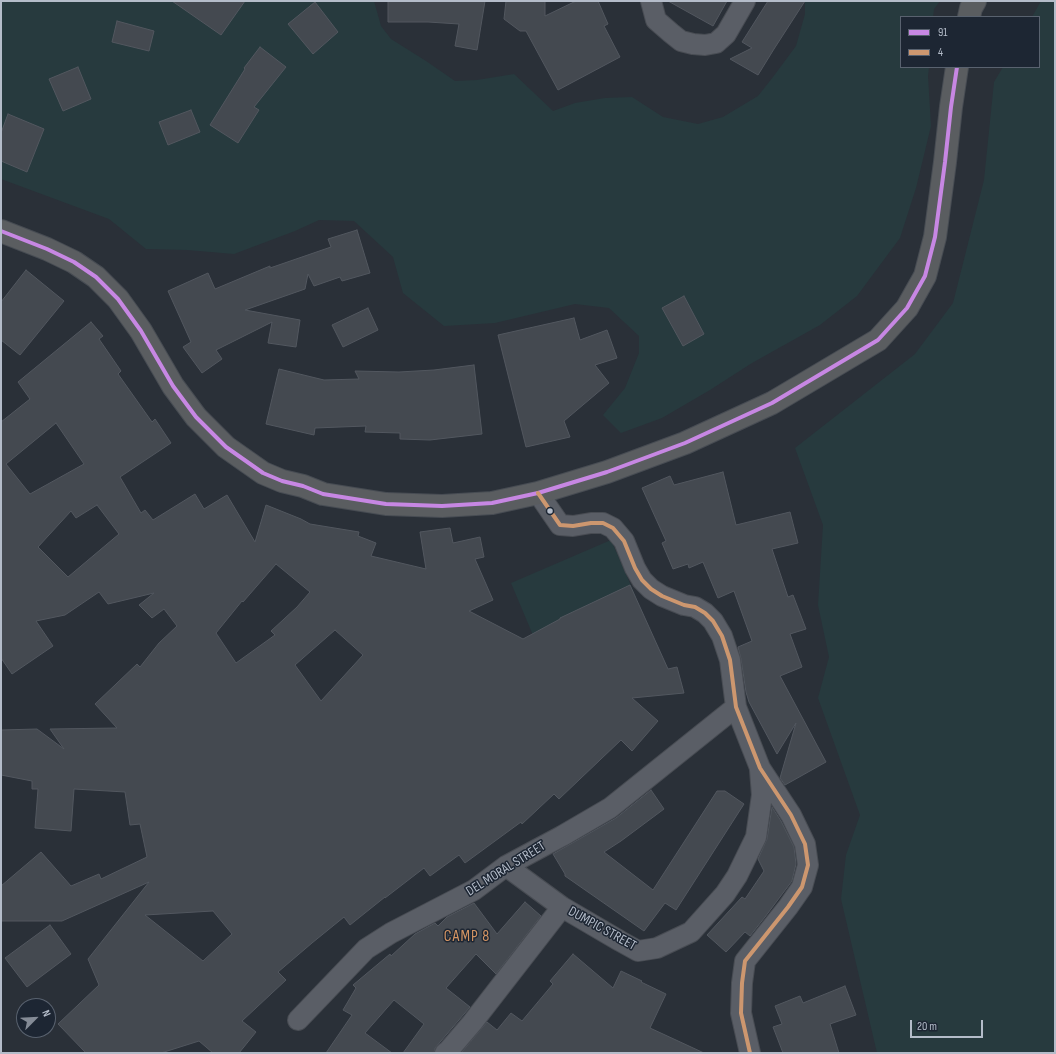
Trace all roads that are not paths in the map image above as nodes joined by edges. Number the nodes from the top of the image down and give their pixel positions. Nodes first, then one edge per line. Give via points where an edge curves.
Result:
1 (651, 1) edge
2 (744, 1) edge
3 (975, 1) edge
4 (969, 16) edge
5 (957, 68) edge
6 (1, 231) edge
7 (538, 493) junction
8 (736, 707) junction
9 (760, 768) junction
10 (506, 866) junction
11 (562, 908) junction
12 (298, 1020) dead end
13 (445, 1053) edge
14 (750, 1053) edge

1 - 2 street via 656,20 681,41 705,45 716,43 726,34
3 - 4 highway
5 - 7 highway via 935,237 925,276 908,308 878,340 772,403 685,443 606,472
6 - 7 highway via 74,262 96,277 118,299 141,331 196,417 226,447 263,473 323,494 386,504 442,506 492,503
7 - 8 street via 560,525 603,523 613,528 624,540 635,568 651,589 662,596 695,607 713,621 722,636 730,660
8 - 9 street
8 - 10 street, DEL MORAL STREET via 610,808
9 - 11 street, DUMPIC STREET via 762,795 756,837 725,894 691,932 657,948 638,951
9 - 14 street via 791,815 805,844 808,864 802,887 745,961 741,1014
10 - 11 street, DUMPIC STREET
10 - 12 street, DEL MORAL STREET via 474,890 366,949
11 - 13 street via 472,1023

